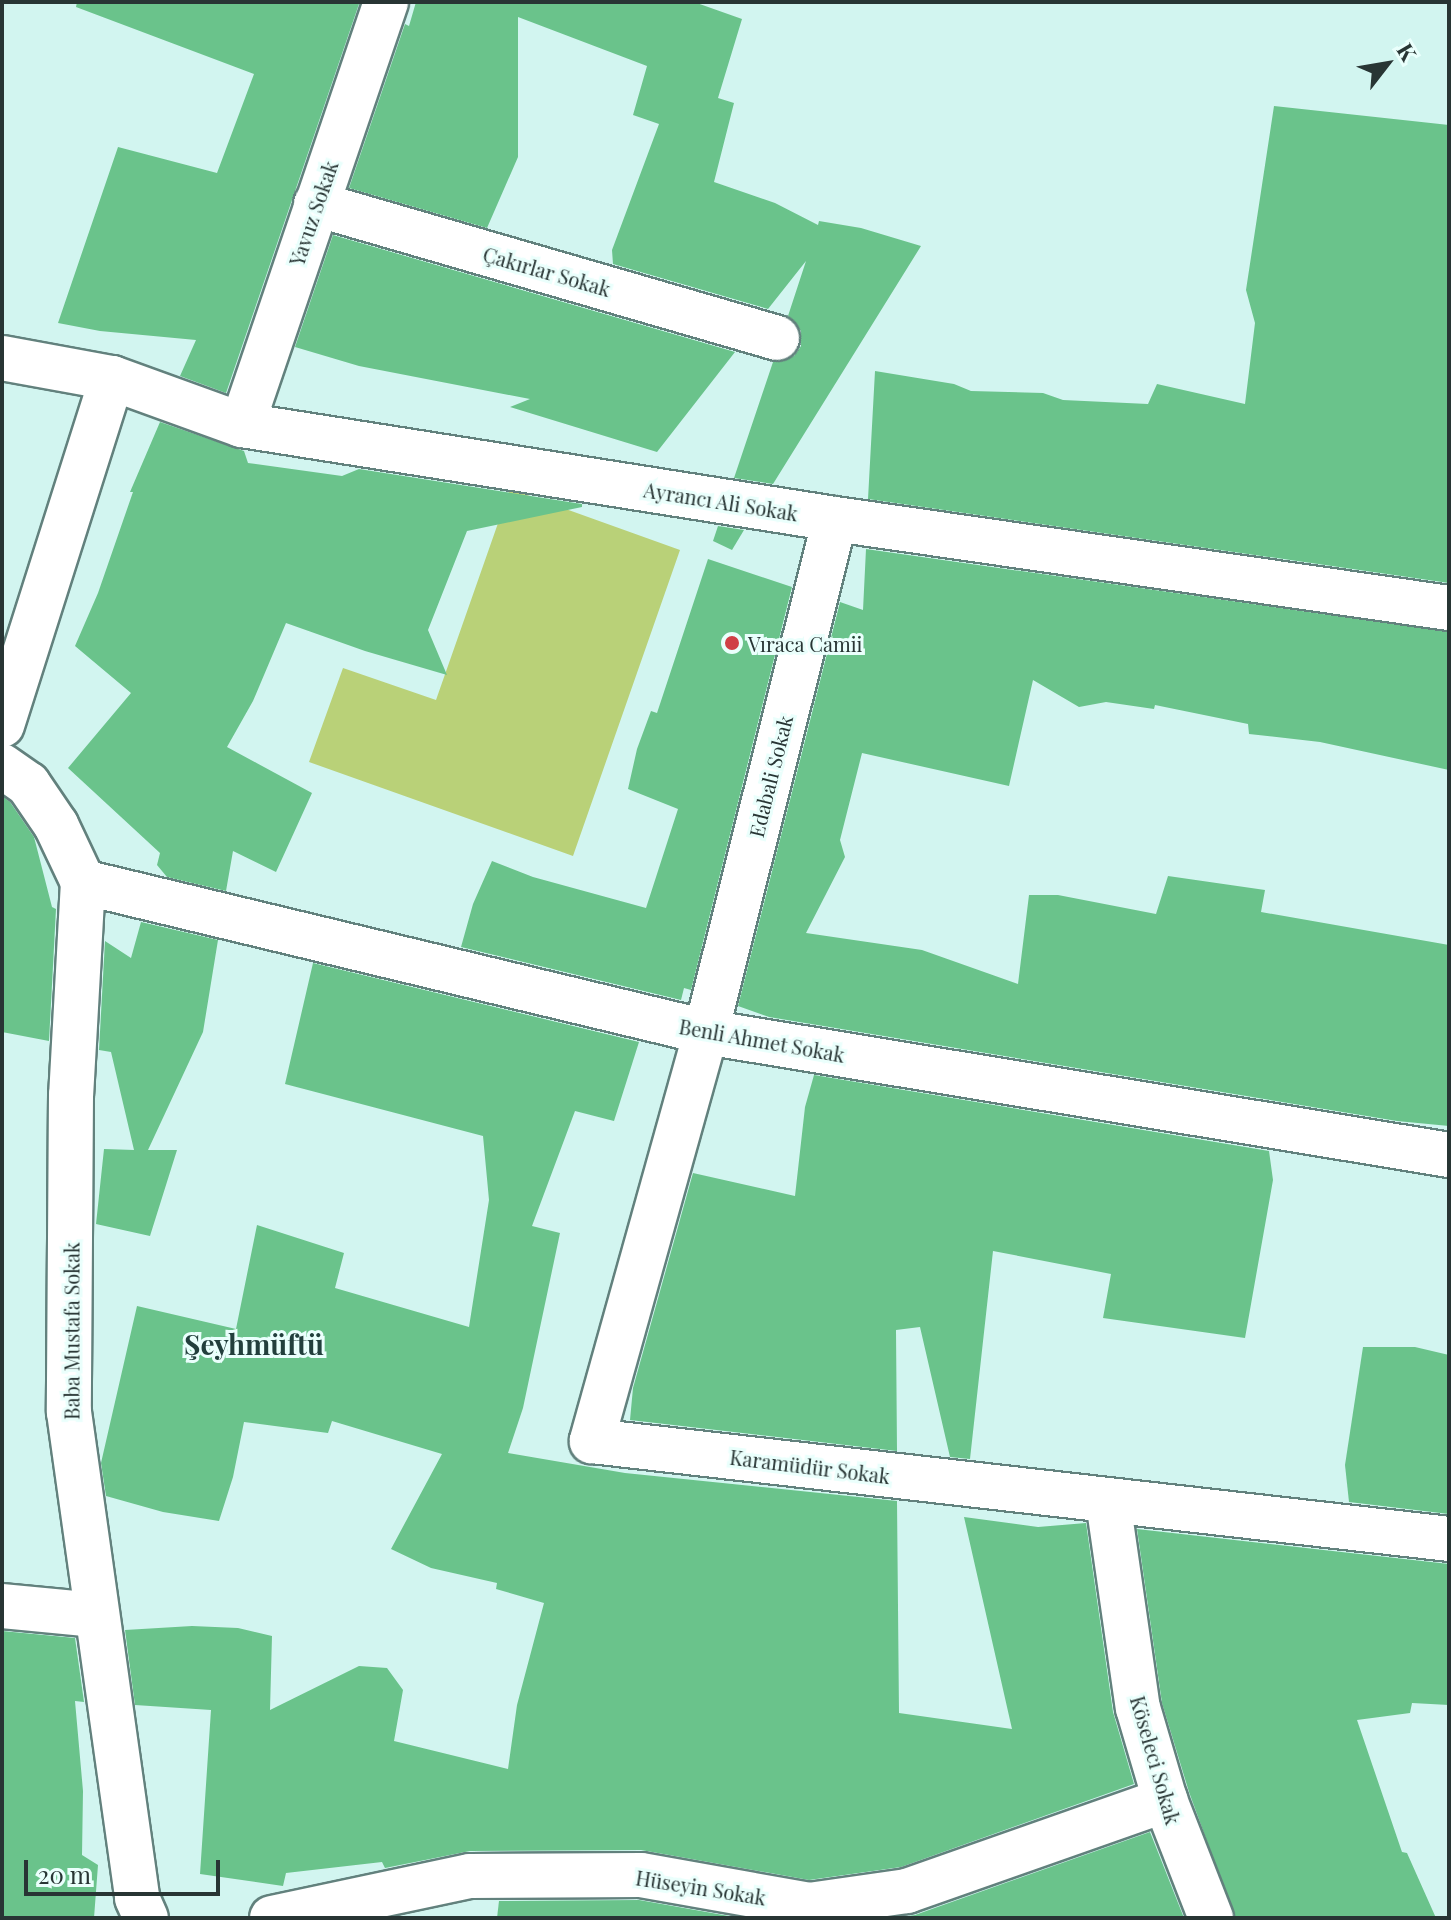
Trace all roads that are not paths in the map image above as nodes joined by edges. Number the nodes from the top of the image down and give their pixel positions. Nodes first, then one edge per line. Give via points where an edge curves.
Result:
1 (386, 2) edge
2 (316, 204) junction
3 (777, 338) dead end
4 (2, 358) edge
5 (112, 378) junction
6 (242, 425) junction
7 (835, 519) junction
8 (1449, 608) edge
9 (2, 725) edge
10 (2, 766) edge
11 (83, 882) junction
12 (706, 1032) junction
13 (1449, 1155) edge
14 (1108, 1501) junction
15 (1449, 1539) edge
16 (2, 1606) edge
17 (95, 1615) junction
18 (1165, 1800) junction
19 (146, 1918) edge
20 (272, 1918) edge
21 (1211, 1918) edge

1 - 2 street, Yavuz Sokak
2 - 3 street, Çakırlar Sokak
2 - 6 street, Yavuz Sokak
4 - 5 street, Ayrancı Ali Sokak
5 - 6 street, Ayrancı Ali Sokak
5 - 9 street
6 - 7 street, Ayrancı Ali Sokak
7 - 8 street, Ayrancı Ali Sokak
7 - 12 street, Edabali Sokak
10 - 11 street, Baba Mustafa Sokak via 28,784 56,825
11 - 12 street, Benli Ahmet Sokak
11 - 17 street, Baba Mustafa Sokak via 71,1095 69,1412
12 - 13 street, Benli Ahmet Sokak
12 - 14 street, Karamüdür Sokak via 592,1441
14 - 15 street, Karamüdür Sokak
14 - 18 street, Köseleci Sokak via 1138,1708
16 - 17 street
17 - 19 street, Baba Mustafa Sokak via 137,1898
18 - 20 street, Hüseyin Sokak via 907,1891 809,1905 641,1875 470,1876
18 - 21 street, Köseleci Sokak

